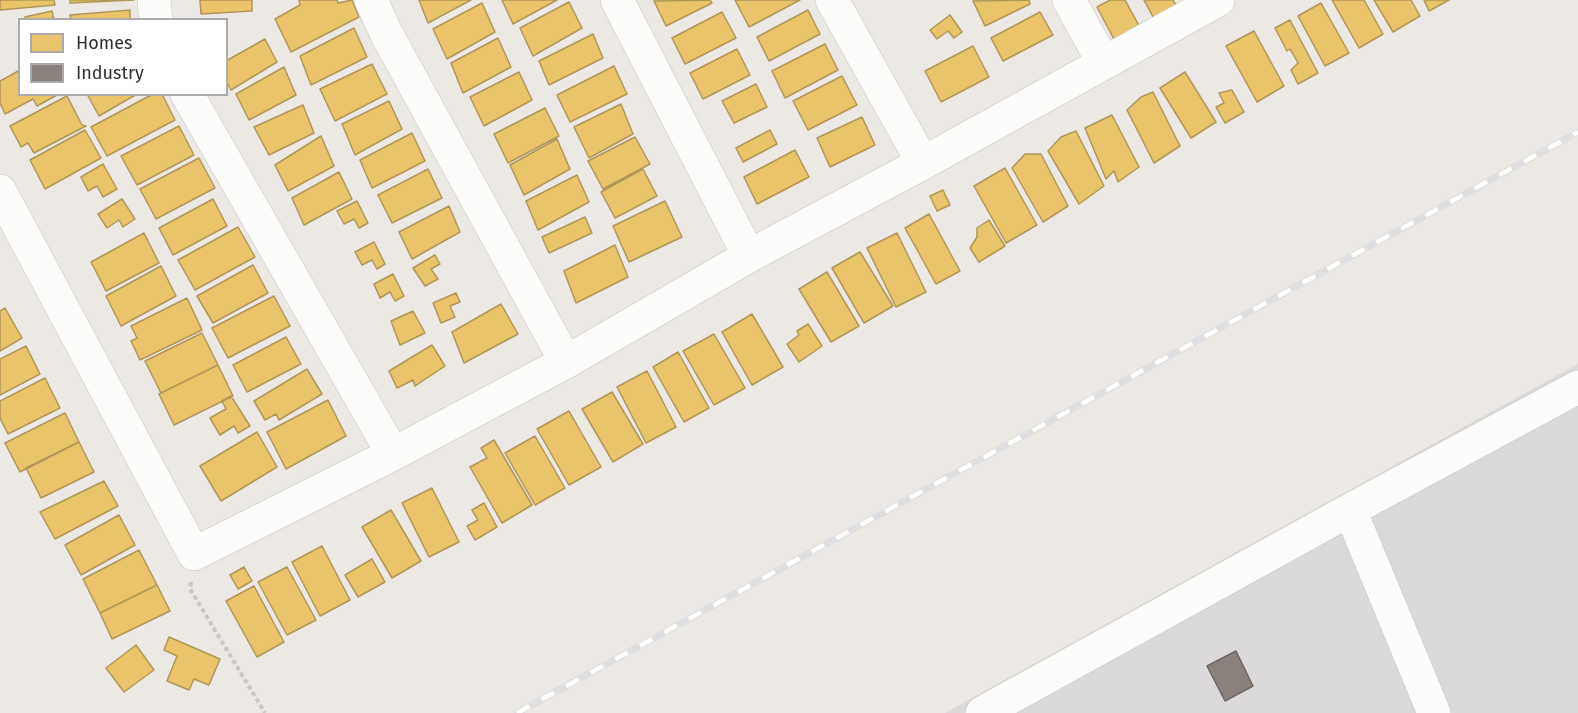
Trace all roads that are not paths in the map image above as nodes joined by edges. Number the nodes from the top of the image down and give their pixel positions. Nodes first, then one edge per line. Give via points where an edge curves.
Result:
1 (154, 0) edge
2 (371, 0) edge
3 (617, 0) edge
4 (832, 0) edge
5 (1069, 0) edge
6 (1218, 0) edge
7 (156, 18) edge
8 (1103, 62) junction
9 (188, 96) edge
10 (923, 163) junction
11 (0, 191) edge
12 (749, 256) junction
13 (566, 362) junction
14 (1578, 387) edge
15 (393, 454) junction
16 (1350, 510) junction
17 (982, 713) edge
18 (1434, 713) edge

1 - 7 street
2 - 13 street
3 - 12 street
4 - 10 street
5 - 8 street
6 - 8 street
8 - 10 street
9 - 15 street
10 - 12 street
11 - 15 street via 194,554
12 - 13 street
13 - 15 street
14 - 16 street
16 - 17 street
16 - 18 street

